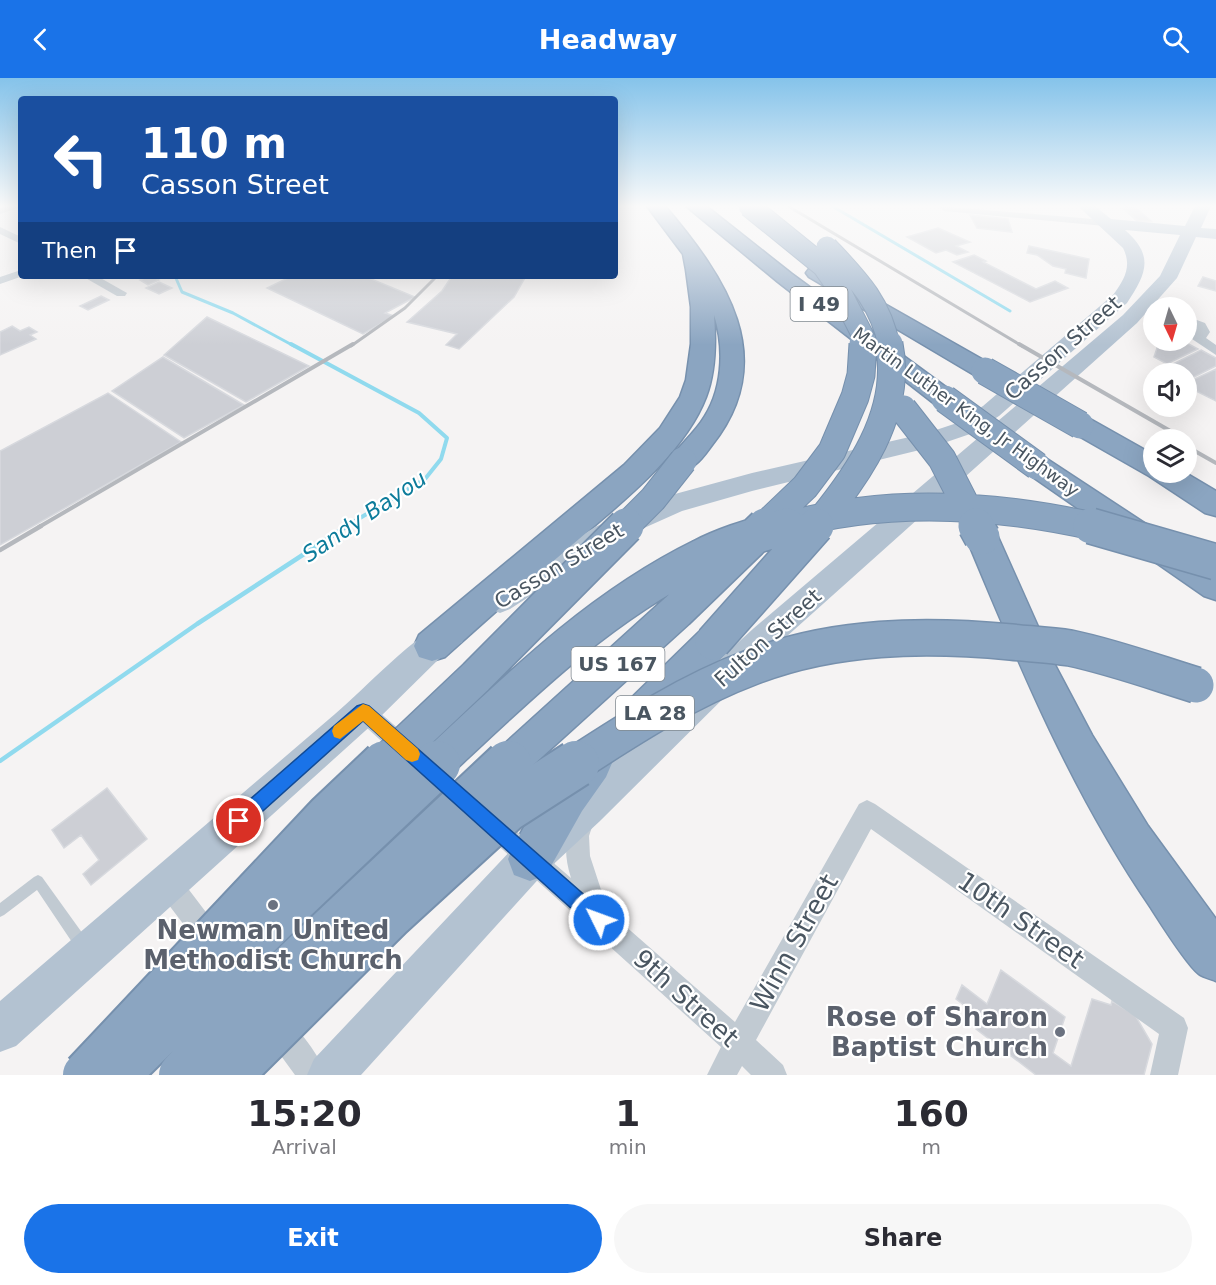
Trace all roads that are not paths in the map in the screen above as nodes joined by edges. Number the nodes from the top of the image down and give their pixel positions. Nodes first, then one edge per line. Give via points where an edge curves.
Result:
1 (693, 253) joint
2 (760, 253) edge
3 (779, 253) edge
4 (785, 253) edge
5 (796, 253) edge
6 (834, 253) edge
7 (1133, 253) edge
8 (1184, 253) edge
9 (18, 274) edge
10 (94, 279) edge
11 (0, 281) edge
12 (121, 293) dead end
13 (1197, 324) edge
14 (1197, 334) edge
15 (1197, 340) edge
16 (1216, 351) edge
17 (1047, 460) junction
18 (1143, 462) edge
19 (1179, 483) edge
20 (1216, 505) edge
21 (1216, 561) edge
22 (1216, 587) edge
23 (432, 646) junction
24 (1216, 692) edge
25 (363, 711) junction
26 (586, 808) junction
27 (867, 812) joint
28 (530, 859) junction
29 (168, 883) junction
30 (0, 911) edge
31 (599, 920) junction
32 (88, 952) junction
33 (1216, 957) edge
34 (0, 1030) edge
35 (738, 1044) junction
36 (86, 1075) edge
37 (116, 1075) edge
38 (182, 1075) edge
39 (229, 1075) edge
40 (313, 1075) edge
41 (330, 1075) edge
42 (721, 1075) edge
43 (773, 1075) edge
44 (1164, 1075) edge

1 - 23 highway via 700,285 702,357 685,416 626,480
1 - 36 highway, bridge via 724,312 733,354 727,397 709,432 653,500 329,817
2 - 33 highway, bridge via 768,274 817,318 903,409 942,459 982,537 1061,715 1107,800 1174,903
3 - 17 highway, Martin Luther King, Jr Highway / I 49, bridge via 954,394
4 - 18 highway, bridge
5 - 38 highway, US 167, bridge via 823,266 862,334 861,375 832,451 805,487 686,602 435,830
6 - 28 highway, bridge via 867,287 888,330 893,355 892,391 884,421 842,497 713,642 585,770
7 - 23 main road, Casson Street via 1139,262 1134,282 1120,299 991,411 965,428 673,504 605,534
8 - 26 main road, Fulton Street via 1168,278 1130,319 765,637
9 - 11 street
10 - 12 street
13 - 14 street via 1204,332
15 - 16 street
17 - 21 highway, Martin Luther King, Jr Highway / I 49
17 - 22 highway, Martin Luther King, Jr Highway / I 49
19 - 20 highway
21 - 37 highway, bridge via 1096,526 1024,513 950,507 879,511 805,522 770,530 701,558 662,578 602,619 500,704 259,932
23 - 25 main road, Casson Street
24 - 39 highway, LA 28, bridge via 1068,648 965,638 901,637 850,643 796,652 751,667 658,711 506,809 390,915
25 - 28 street, 9th Street
25 - 29 main road, Casson Street
26 - 28 main road, Fulton Street
26 - 31 street, 9th Street via 577,837 579,856 585,886
27 - 35 street, Winn Street
27 - 44 street, 10th Street via 1174,1028
28 - 31 street, 9th Street
28 - 41 main road, Fulton Street
29 - 32 main road, Casson Street
29 - 40 street
30 - 32 lane via 38,881
31 - 35 street, 9th Street
32 - 34 main road, Casson Street
35 - 42 street, Winn Street
35 - 43 street, 9th Street

